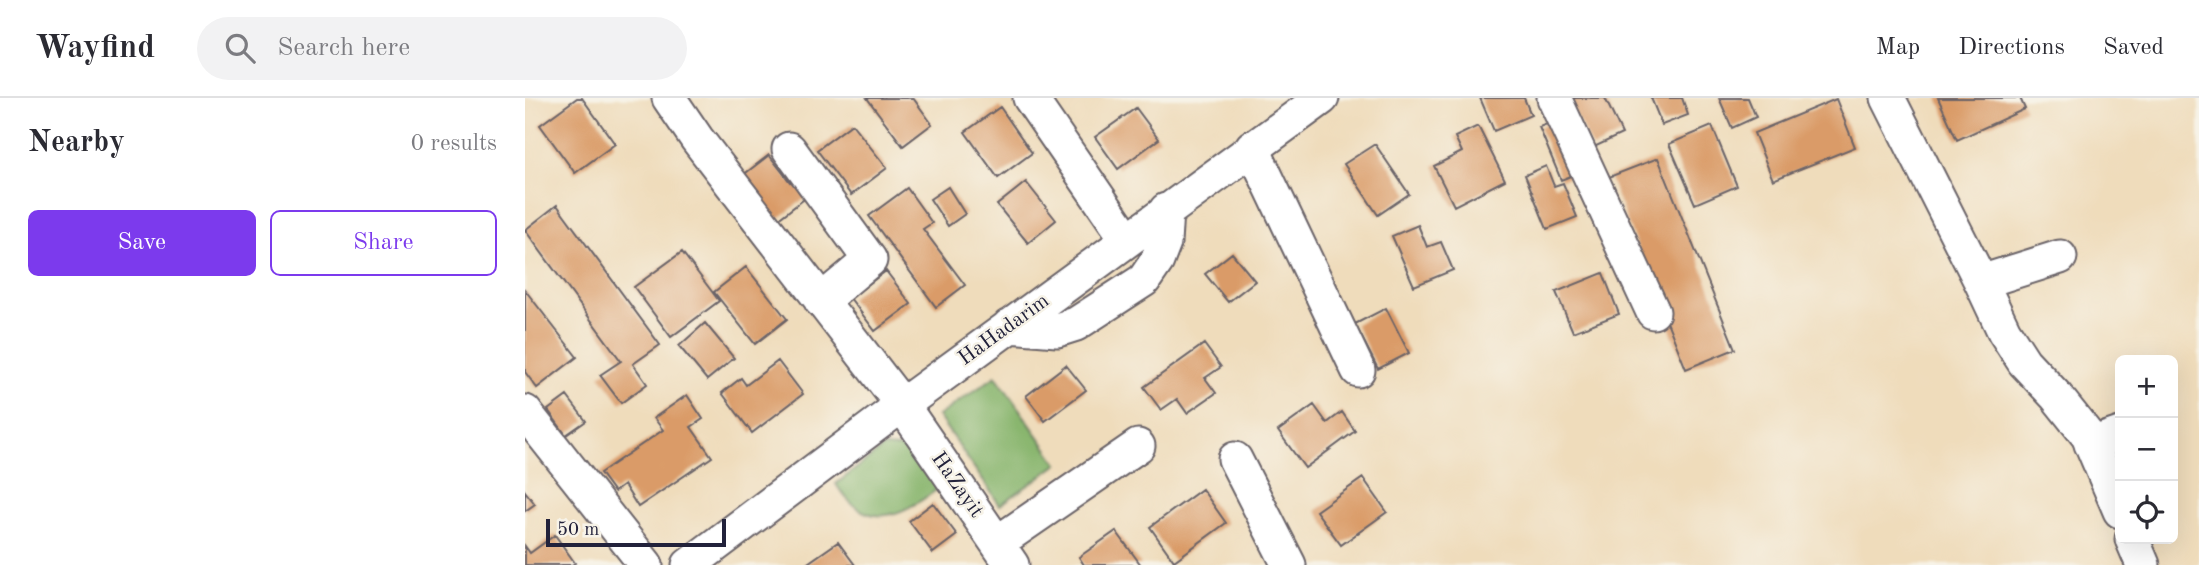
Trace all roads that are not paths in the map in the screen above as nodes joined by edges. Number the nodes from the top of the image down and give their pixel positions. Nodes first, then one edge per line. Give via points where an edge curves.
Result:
1 (669, 98) edge
2 (1030, 98) edge
3 (1322, 98) edge
4 (1554, 98) edge
5 (1888, 98) edge
6 (1252, 147) junction
7 (789, 149) dead end
8 (1166, 211) junction
9 (1127, 239) junction
10 (2060, 257) dead end
11 (1981, 282) junction
12 (821, 301) junction
13 (1653, 312) dead end
14 (1009, 326) junction
15 (1358, 370) dead end
16 (902, 405) junction
17 (525, 412) edge
18 (2106, 439) edge
19 (1138, 446) dead end
20 (1235, 459) dead end
21 (2115, 485) edge
22 (2134, 544) edge
23 (1005, 554) edge
24 (1283, 563) edge
25 (646, 565) edge
26 (689, 565) edge
27 (2144, 565) edge

1 - 12 street, HaZayit
2 - 9 street
3 - 6 street, HaHadarim
4 - 13 street
5 - 11 street
6 - 8 street, HaHadarim
6 - 15 street
7 - 12 street via 870,260
8 - 9 street, HaHadarim
8 - 14 street via 1164,243 1144,280 1076,324 1057,330
9 - 14 street, HaHadarim
10 - 11 street
11 - 18 street via 2024,362
12 - 16 street, HaZayit
14 - 16 street, HaHadarim
16 - 23 street, HaZayit
16 - 26 street, HaHadarim
17 - 25 street
18 - 21 street
19 - 23 street
20 - 24 street
22 - 27 street

